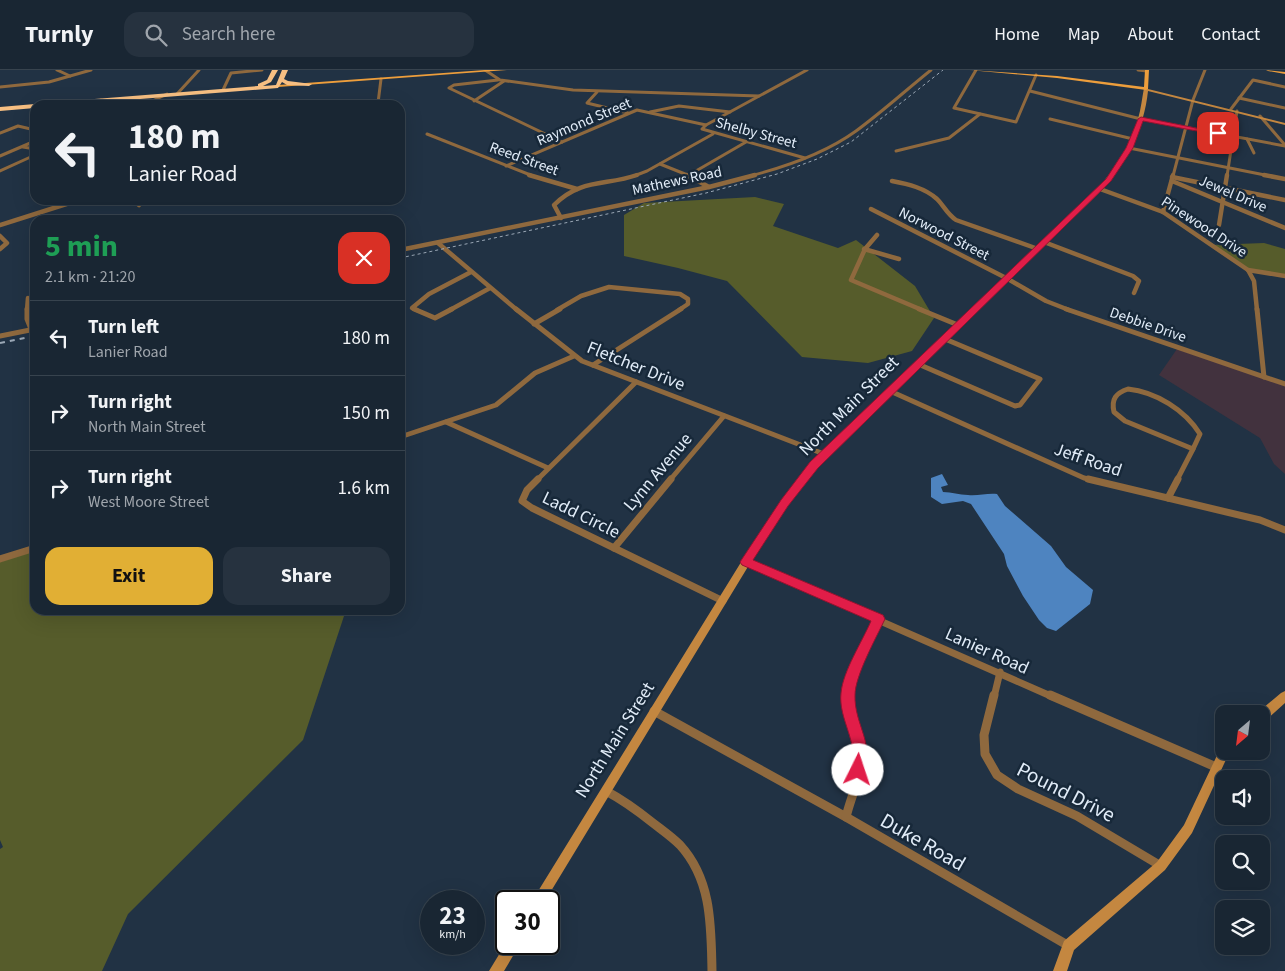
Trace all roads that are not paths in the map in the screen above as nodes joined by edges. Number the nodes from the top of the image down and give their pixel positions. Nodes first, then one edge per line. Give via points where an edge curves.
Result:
1 (57, 70) edge
2 (91, 70) edge
3 (199, 70) edge
4 (262, 70) edge
5 (277, 70) edge
6 (285, 70) edge
7 (505, 70) edge
8 (807, 70) edge
9 (931, 70) edge
10 (971, 70) edge
11 (976, 70) edge
12 (1138, 70) edge
13 (1205, 70) edge
14 (1268, 70) edge
15 (1274, 70) edge
16 (485, 71) edge
17 (1147, 71) edge
18 (1285, 73) edge
19 (1036, 75) junction
20 (70, 76) junction
21 (281, 78) junction
22 (380, 79) junction
23 (498, 80) junction
24 (504, 81) junction
25 (309, 84) junction
26 (270, 86) junction
27 (278, 86) junction
28 (0, 87) edge
29 (1285, 87) edge
30 (249, 88) junction
31 (223, 90) junction
32 (1146, 90) junction
33 (1030, 91) junction
34 (597, 92) junction
35 (167, 94) junction
36 (177, 94) junction
37 (759, 96) junction
38 (1239, 98) junction
39 (122, 100) edge
40 (154, 100) edge
41 (378, 100) edge
42 (1193, 100) junction
43 (474, 101) junction
44 (30, 106) edge
45 (1285, 108) edge
46 (0, 109) edge
47 (1230, 109) junction
48 (1237, 111) junction
49 (650, 112) junction
50 (730, 112) junction
51 (628, 113) junction
52 (980, 114) junction
53 (1260, 116) junction
54 (1050, 119) dead end
55 (1141, 119) junction
56 (1285, 124) edge
57 (706, 125) junction
58 (1186, 127) junction
59 (30, 129) edge
60 (0, 133) edge
61 (427, 134) dead end
62 (713, 134) junction
63 (1234, 136) junction
64 (1285, 138) edge
65 (1132, 139) junction
66 (1247, 139) junction
67 (1279, 139) junction
68 (562, 142) junction
69 (746, 142) junction
70 (30, 144) edge
71 (1285, 145) edge
72 (23, 147) junction
73 (30, 148) edge
74 (1130, 148) junction
75 (896, 151) dead end
76 (1254, 153) dead end
77 (0, 156) edge
78 (1177, 157) junction
79 (30, 158) edge
80 (806, 158) junction
81 (660, 164) junction
82 (506, 166) junction
83 (1228, 167) junction
84 (0, 171) edge
85 (689, 176) junction
86 (1172, 179) junction
87 (1285, 179) edge
88 (892, 181) dead end
89 (709, 187) junction
90 (1225, 188) junction
91 (577, 189) junction
92 (1100, 189) junction
93 (1285, 200) edge
94 (1222, 203) junction
95 (63, 205) edge
96 (871, 209) dead end
97 (1163, 212) junction
98 (32, 215) edge
99 (30, 216) edge
100 (561, 218) junction
101 (0, 225) edge
102 (1219, 225) dead end
103 (1285, 228) edge
104 (877, 235) dead end
105 (0, 236) edge
106 (1044, 242) junction
107 (438, 243) junction
108 (0, 249) edge
109 (405, 249) edge
110 (864, 249) junction
111 (1038, 249) junction
112 (900, 259) dead end
113 (1248, 270) junction
114 (471, 272) junction
115 (1285, 276) edge
116 (1008, 279) junction
117 (490, 288) junction
118 (1134, 293) dead end
119 (28, 298) dead end
120 (30, 324) edge
121 (534, 324) junction
122 (958, 326) junction
123 (30, 330) edge
124 (0, 336) edge
125 (944, 339) junction
126 (574, 356) junction
127 (918, 364) junction
128 (593, 365) junction
129 (1264, 377) junction
130 (636, 382) junction
131 (1285, 384) edge
132 (890, 391) junction
133 (724, 416) junction
134 (446, 422) junction
135 (405, 435) edge
136 (1193, 449) junction
137 (824, 454) junction
138 (548, 468) junction
139 (1168, 498) junction
140 (1285, 530) edge
141 (614, 548) junction
142 (30, 550) edge
143 (0, 559) edge
144 (746, 562) junction
145 (723, 601) junction
146 (878, 619) junction
147 (1000, 672) junction
148 (1285, 696) edge
149 (1270, 709) edge
150 (654, 711) junction
151 (1220, 760) edge
152 (1216, 767) junction
153 (606, 791) junction
154 (846, 817) junction
155 (1161, 866) junction
156 (545, 890) edge
157 (1069, 946) junction
158 (506, 955) edge
159 (496, 971) edge
160 (712, 971) edge
161 (1060, 971) edge

1 - 20 street
2 - 20 street
3 - 36 street
4 - 31 street via 231,73
5 - 26 highway
5 - 30 highway via 267,83
6 - 21 highway
7 - 16 main road
8 - 37 street, Shelby Street
9 - 80 street, Mathews Road via 860,129
10 - 11 main road
11 - 19 main road
11 - 52 street via 954,108
12 - 17 street
13 - 42 street
14 - 18 main road
15 - 18 main road
16 - 22 main road
16 - 23 street
17 - 32 main road, North Main Street
19 - 32 main road
19 - 33 street
20 - 28 street via 38,84
21 - 25 highway via 287,83
21 - 27 highway
22 - 25 main road
22 - 41 street
23 - 24 street
23 - 43 street via 450,86 450,89
24 - 34 street
24 - 43 street
25 - 27 main road
26 - 27 highway
26 - 30 highway
29 - 38 street via 1253,80
30 - 31 highway
31 - 36 highway
32 - 42 street
32 - 55 street, North Main Street
33 - 52 street via 1016,122
33 - 55 street
34 - 37 street
34 - 51 street via 586,103
35 - 36 highway
35 - 39 highway
35 - 40 street
37 - 50 street, Shelby Street
38 - 45 street
38 - 47 street
42 - 47 street
42 - 58 street
43 - 68 street
44 - 46 highway
47 - 48 street
48 - 53 street
48 - 63 street
49 - 50 street, Raymond Street via 667,106
49 - 51 street, Raymond Street via 638,110
49 - 57 street
50 - 57 street, Shelby Street
51 - 68 street, Raymond Street
52 - 75 street via 949,138
53 - 56 street
53 - 67 street
54 - 65 street
55 - 58 street
55 - 65 street, North Main Street
57 - 62 street, Shelby Street via 702,129
58 - 63 street
58 - 78 street
59 - 60 street via 18,126
61 - 82 street, Reed Street
62 - 69 street, Shelby Street
62 - 81 street
63 - 66 street
63 - 83 street
64 - 67 street
65 - 74 street, North Main Street
66 - 71 street
66 - 76 street
67 - 71 street
68 - 82 street, Raymond Street
69 - 80 street, Shelby Street
69 - 85 street
70 - 72 street
72 - 73 street
72 - 77 street
74 - 78 street
74 - 92 street, North Main Street
78 - 83 street
78 - 86 street
79 - 84 street
80 - 89 street, Mathews Road
81 - 85 street
81 - 91 street via 638,175 595,182
82 - 91 street, Reed Street
83 - 87 street
83 - 90 street
85 - 89 street
86 - 90 street
86 - 94 street, Jewel Drive
86 - 97 street
88 - 111 street via 912,185 936,198 946,213 956,220
89 - 100 street, Mathews Road
90 - 93 street
90 - 94 street
91 - 100 street via 555,203 555,210
92 - 97 street, Pinewood Drive
92 - 106 street, North Main Street
94 - 102 street
94 - 103 street, Jewel Drive
95 - 98 street
96 - 116 street, Norwood Street
97 - 113 street, Pinewood Drive
99 - 101 street
100 - 107 street, Mathews Road
104 - 110 street
105 - 108 street via 7,243
106 - 111 street, North Main Street
106 - 118 street via 1133,276 1139,281
107 - 109 street, Mathews Road
107 - 114 street, Fletcher Drive
110 - 112 street
110 - 122 street via 851,280
111 - 116 street, North Main Street
113 - 115 street
113 - 129 street, Pinewood Drive via 1254,282
114 - 117 street, Fletcher Drive
114 - 117 street via 422,298 412,308 436,318
116 - 122 street, North Main Street
116 - 129 street, Debbie Drive via 1035,296 1066,309
117 - 121 street, Fletcher Drive
119 - 120 street via 27,319
121 - 126 street, Fletcher Drive
121 - 128 street via 582,296 609,287 680,294 688,299 688,304
122 - 125 street, North Main Street
123 - 124 street
125 - 127 street, North Main Street
125 - 127 street via 1040,378 1020,405 1015,406
126 - 128 street, Fletcher Drive
126 - 134 street via 535,373 496,405
127 - 132 street, North Main Street
128 - 130 street, Fletcher Drive
129 - 131 street, Debbie Drive
130 - 133 street, Fletcher Drive
130 - 138 street, Ladd Circle
132 - 137 street, North Main Street
132 - 139 street, Jeff Road via 1064,471
133 - 137 street, Fletcher Drive
133 - 141 street, Lynn Avenue
134 - 135 street
134 - 138 street
136 - 136 street via 1199,438 1198,429 1151,393 1122,390 1115,396 1113,409 1120,418
136 - 139 street
137 - 144 street, North Main Street via 784,503
138 - 141 street, Ladd Circle via 527,490 522,501
139 - 140 street, Jeff Road via 1260,520
141 - 145 street, Ladd Circle
142 - 143 street
144 - 145 street, North Main Street
144 - 146 street, Lanier Road
145 - 150 street, North Main Street
146 - 147 street, Lanier Road
146 - 154 street via 848,693 861,760
147 - 152 street, Lanier Road
147 - 155 street, Pound Drive via 984,735 985,754 997,775 1018,789 1117,838
148 - 149 street
150 - 153 street, North Main Street
150 - 154 street, Duke Road
151 - 152 street
152 - 155 street via 1188,829
153 - 156 street, North Main Street
153 - 160 street via 622,799 679,844 695,864 711,916
154 - 157 street, Duke Road
155 - 157 street
157 - 161 street
158 - 159 street

